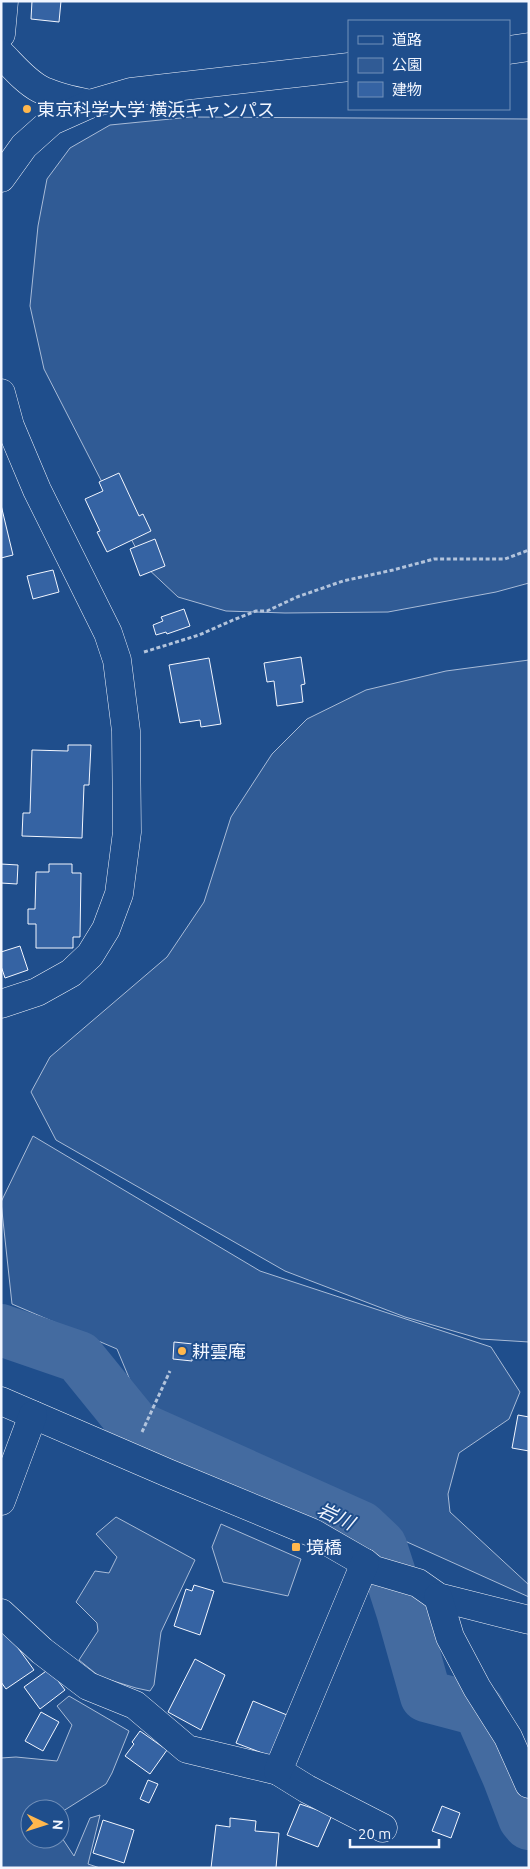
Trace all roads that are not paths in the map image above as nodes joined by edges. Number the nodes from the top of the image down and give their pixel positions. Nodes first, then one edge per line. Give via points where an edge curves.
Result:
1 (4, 1) edge
2 (1, 34) edge
3 (529, 48) edge
4 (510, 50) edge
5 (1, 54) edge
6 (348, 67) edge
7 (90, 104) junction
8 (1, 178) edge
9 (1, 393) edge
10 (1, 1004) edge
11 (1, 1401) edge
12 (34, 1415) junction
13 (1, 1501) edge
14 (369, 1567) junction
15 (428, 1590) junction
16 (1, 1613) edge
17 (529, 1620) edge
18 (278, 1771) junction
19 (529, 1784) edge
20 (383, 1828) dead end

1 - 2 street
3 - 4 street
5 - 7 street via 39,88
6 - 7 street via 131,92
7 - 8 street via 52,121 24,146
9 - 10 street via 10,426 37,490 108,633 117,660 126,730 127,823 119,894 106,929 90,955 71,973 36,992
11 - 12 street
12 - 13 street
12 - 14 street via 313,1533
14 - 15 street
14 - 18 street
15 - 17 street
15 - 19 street via 477,1688 508,1737
16 - 18 street via 42,1651 88,1686 135,1705 187,1750
18 - 20 street

